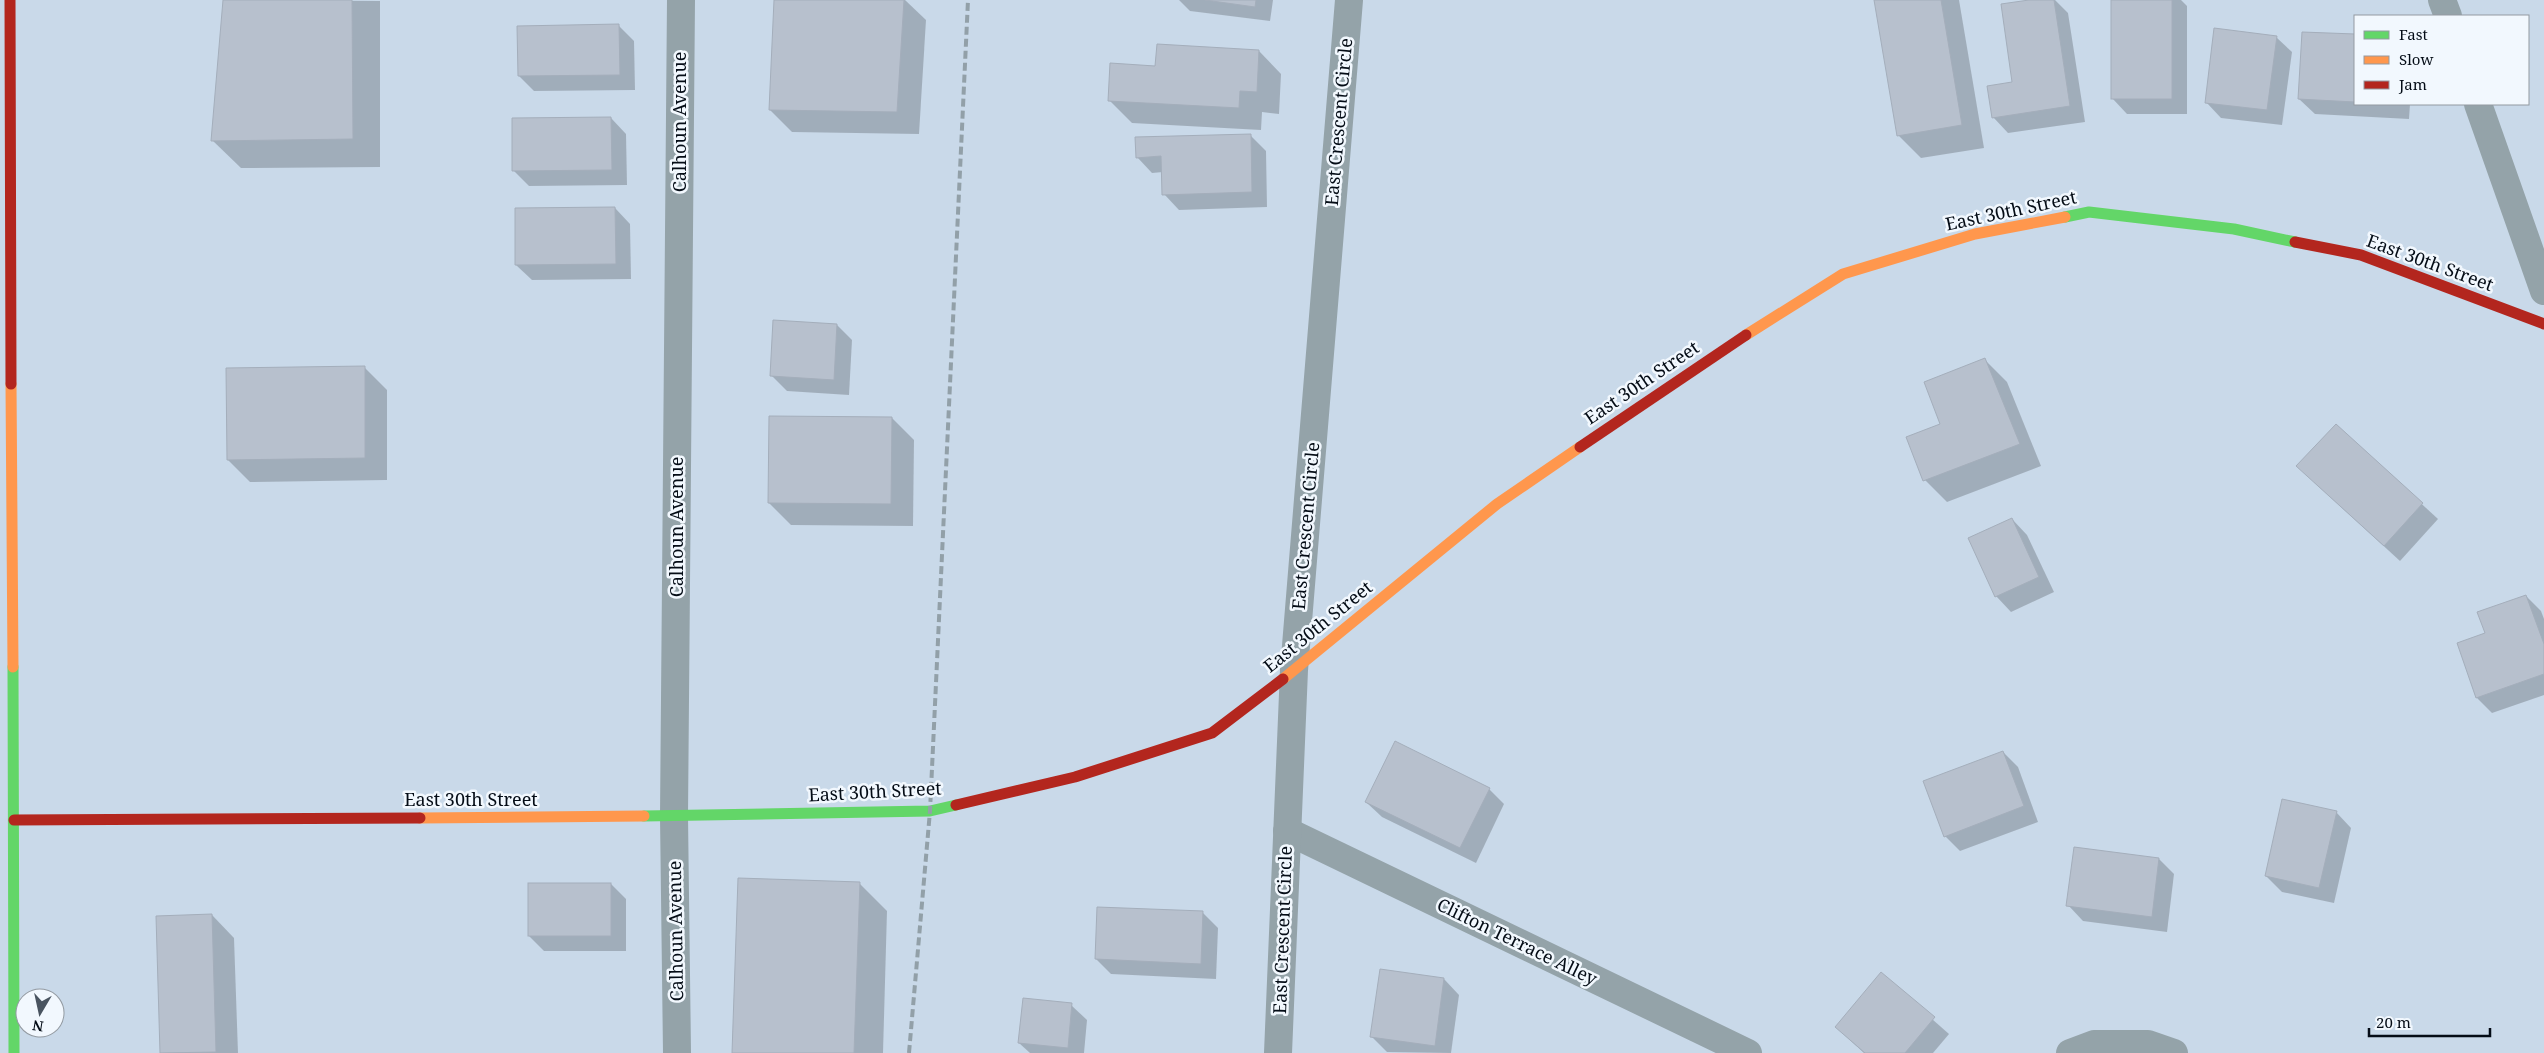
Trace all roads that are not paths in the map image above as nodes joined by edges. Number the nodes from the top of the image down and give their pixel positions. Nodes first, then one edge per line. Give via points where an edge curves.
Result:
1 (10, 0) edge
2 (681, 0) edge
3 (1349, 0) edge
4 (2442, 0) edge
5 (2448, 15) edge
6 (2478, 105) edge
7 (2544, 290) edge
8 (2544, 324) edge
9 (1294, 670) junction
10 (674, 816) junction
11 (14, 820) junction
12 (1287, 831) junction
13 (14, 1053) edge
14 (677, 1053) edge
15 (1278, 1053) edge
16 (1748, 1053) edge
17 (2070, 1053) edge
18 (2174, 1053) edge

1 - 11 main road
2 - 10 street, Calhoun Avenue
3 - 9 street, East Crescent Circle
4 - 5 street
6 - 7 street
8 - 9 main road, East 30th Street via 2361,255 2234,229 2089,212 1975,234 1843,274 1693,369 1496,504
9 - 10 main road, East 30th Street via 1212,733 1075,776 930,811
9 - 12 street, East Crescent Circle
10 - 11 main road, East 30th Street
10 - 14 street, Calhoun Avenue
11 - 13 main road
12 - 15 street, East Crescent Circle
12 - 16 street, Clifton Terrace Alley
17 - 18 street via 2094,1044 2148,1044

